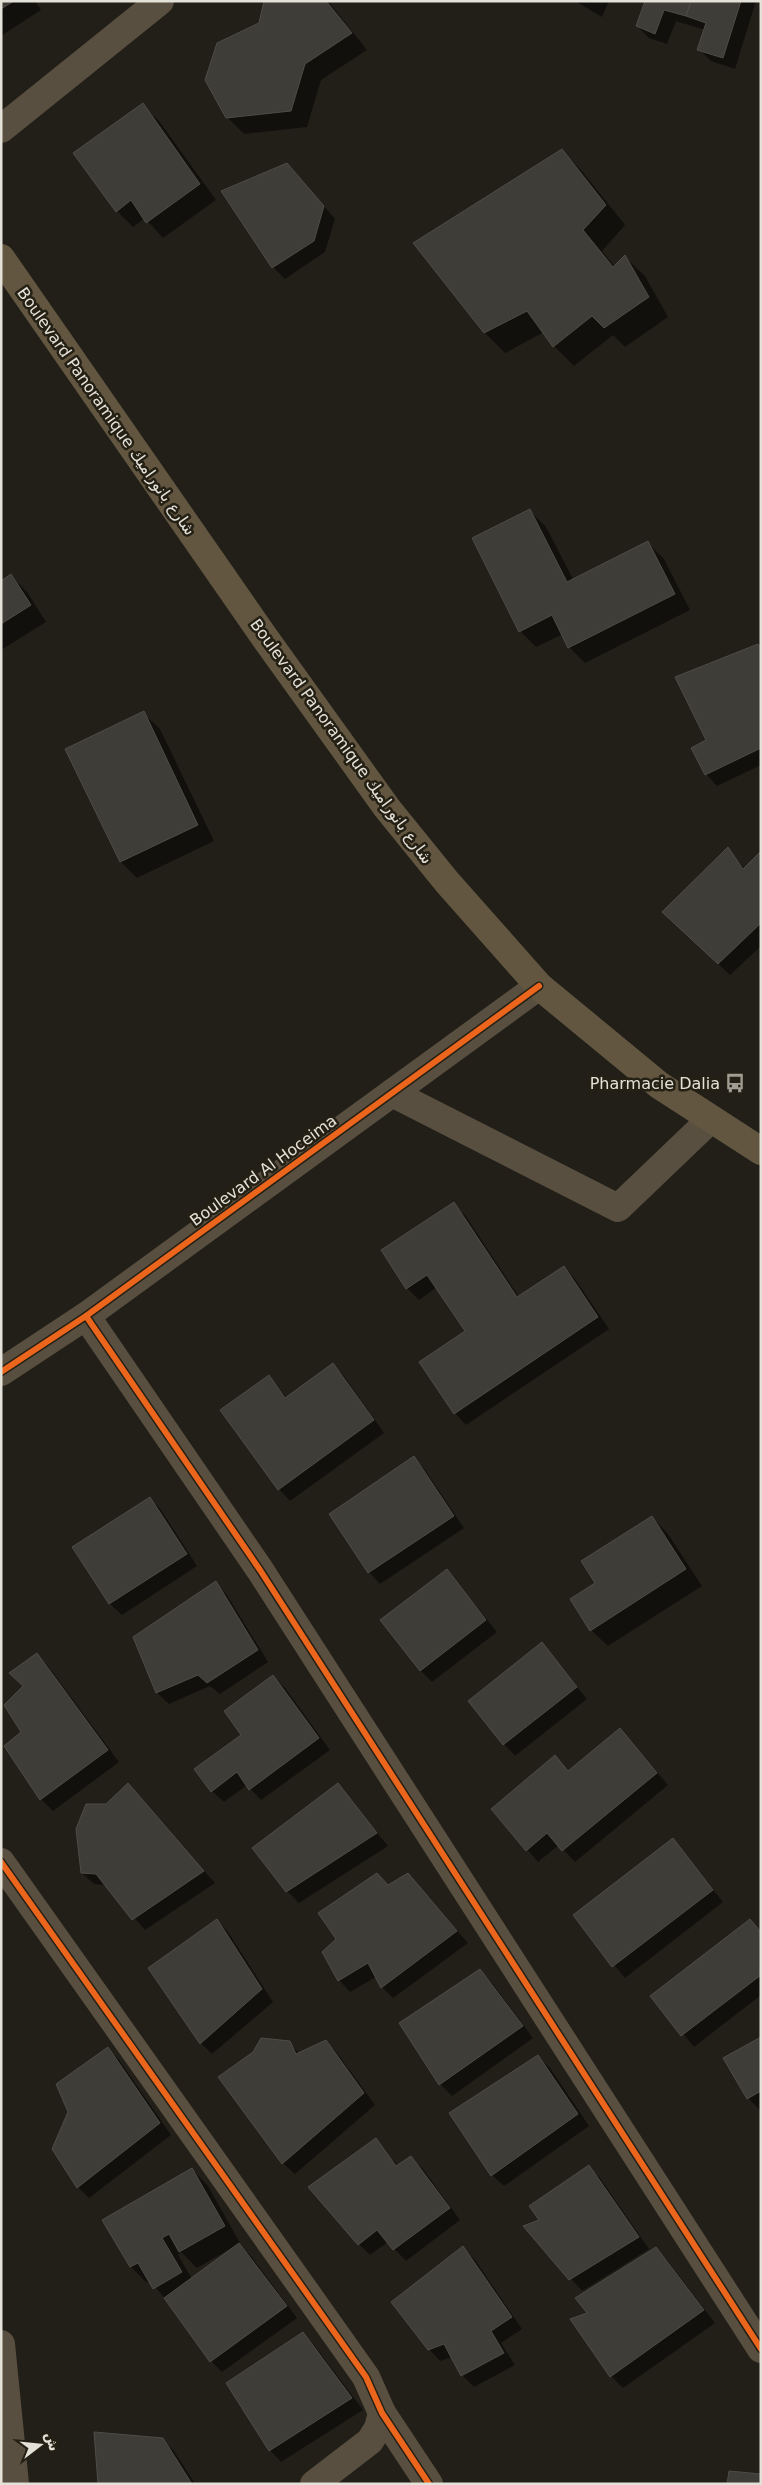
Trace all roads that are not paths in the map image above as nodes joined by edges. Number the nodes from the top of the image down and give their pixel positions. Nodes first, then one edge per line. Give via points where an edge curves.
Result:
1 (160, 1) edge
2 (1, 129) edge
3 (1, 258) edge
4 (538, 986) junction
5 (392, 1093) junction
6 (712, 1119) junction
7 (761, 1151) edge
8 (86, 1316) junction
9 (1, 1372) edge
10 (1, 1862) edge
11 (1, 2344) edge
12 (761, 2349) edge
13 (5, 2409) edge
14 (382, 2413) junction
15 (15, 2484) edge
16 (314, 2484) edge
17 (429, 2484) edge

1 - 2 street
3 - 4 main road, Boulevard Panoramique شارع بانوراميك via 387,808
4 - 5 street, Boulevard Al Hoceima
4 - 6 main road, Boulevard Panoramique شارع بانوراميك via 638,1069
5 - 6 street via 618,1208
5 - 8 street, Boulevard Al Hoceima
6 - 7 main road, Boulevard Panoramique شارع بانوراميك
8 - 9 street, Boulevard Al Hoceima
8 - 12 street via 260,1570
10 - 14 street via 366,2377
11 - 13 street
13 - 15 street
14 - 16 street via 370,2441
14 - 17 street

